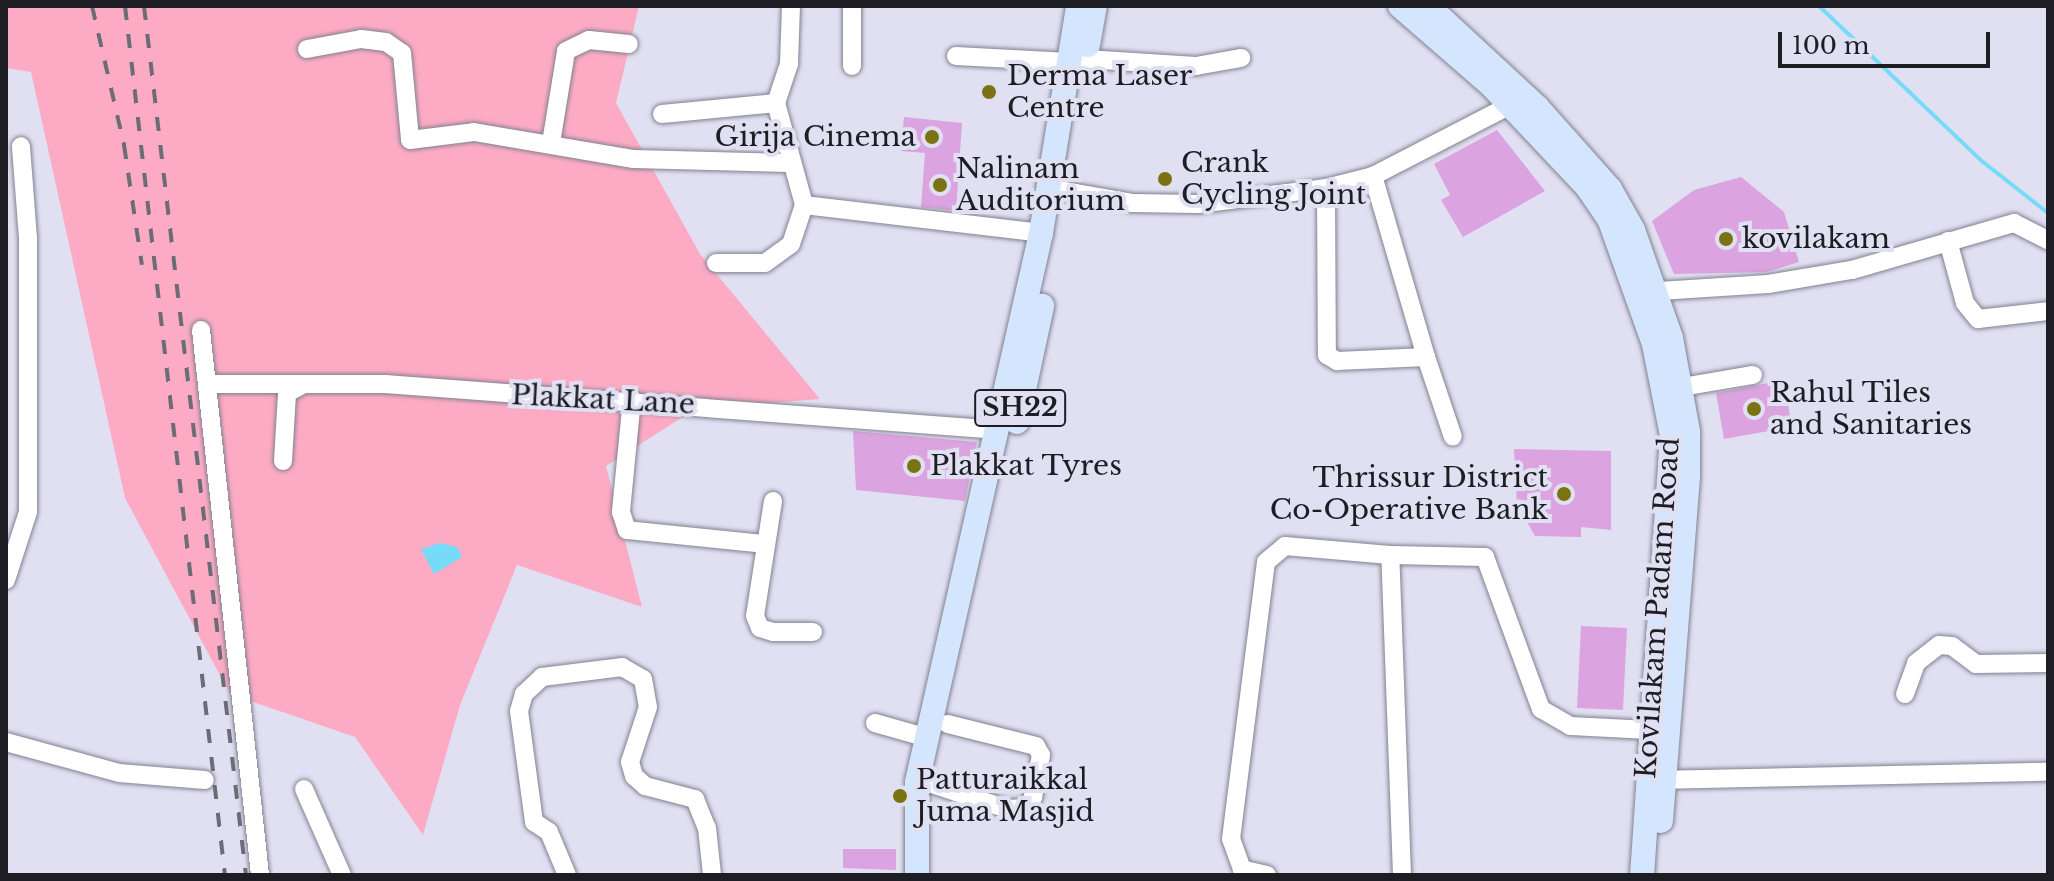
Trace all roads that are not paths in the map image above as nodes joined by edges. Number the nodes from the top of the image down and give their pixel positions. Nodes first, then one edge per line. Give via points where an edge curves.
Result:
1 (791, 6) edge
2 (852, 6) edge
3 (1078, 6) edge
4 (1095, 6) edge
5 (1400, 6) edge
6 (1428, 6) edge
7 (629, 44) dead end
8 (307, 49) dead end
9 (956, 56) dead end
10 (1241, 58) dead end
11 (1077, 60) junction
12 (852, 66) dead end
13 (1519, 101) junction
14 (776, 103) junction
15 (662, 114) dead end
16 (551, 143) junction
17 (21, 146) dead end
18 (788, 163) junction
19 (1373, 176) junction
20 (1326, 188) junction
21 (1056, 189) junction
22 (804, 205) junction
23 (1041, 233) junction
24 (2048, 240) edge
25 (1948, 241) junction
26 (716, 263) dead end
27 (1647, 292) junction
28 (2048, 311) edge
29 (201, 330) dead end
30 (1426, 357) junction
31 (1753, 375) dead end
32 (207, 384) junction
33 (304, 384) junction
34 (1682, 387) junction
35 (632, 399) junction
36 (999, 430) junction
37 (1453, 437) dead end
38 (283, 461) dead end
39 (773, 501) dead end
40 (764, 544) junction
41 (1390, 555) junction
42 (6, 580) edge
43 (813, 632) dead end
44 (2048, 663) edge
45 (1905, 694) dead end
46 (875, 723) dead end
47 (1650, 730) junction
48 (938, 731) junction
49 (6, 742) edge
50 (2048, 772) edge
51 (205, 780) dead end
52 (1654, 780) junction
53 (304, 789) dead end
54 (926, 793) junction
55 (260, 875) edge
56 (342, 875) edge
57 (567, 875) edge
58 (712, 875) edge
59 (917, 875) edge
60 (1267, 875) edge
61 (1402, 875) edge
62 (1642, 875) edge
63 (1659, 875) edge

1 - 14 street via 789,64
2 - 12 street
3 - 11 main road, SH22
4 - 11 main road, SH22
5 - 13 main road, Kovilakam Padam Road
6 - 13 main road, Kovilakam Padam Road
7 - 16 street via 589,40 566,51
8 - 16 street via 361,39 386,42 402,53 410,140 474,132
9 - 11 street
10 - 11 street via 1196,66
11 - 21 main road, SH22
13 - 19 street
13 - 27 main road, Kovilakam Padam Road via 1588,188
14 - 15 street
14 - 18 street
16 - 18 street via 634,159
17 - 42 street via 28,238 28,512
18 - 22 street
19 - 20 street
19 - 30 street
20 - 21 street via 1198,204 1132,203
20 - 30 street via 1327,355 1337,361
21 - 23 main road, SH22
21 - 48 main road, SH22 via 1030,366
22 - 23 street
22 - 26 street via 791,244 765,263
23 - 36 main road, SH22
24 - 25 street via 2014,223
25 - 27 street via 1852,270 1768,284
25 - 28 street via 1965,303 1978,319
27 - 34 main road, Kovilakam Padam Road
27 - 47 main road, Kovilakam Padam Road via 1672,436
29 - 32 street
30 - 37 street
31 - 34 street
32 - 33 street, Plakkat Lane
32 - 55 street
33 - 35 street, Plakkat Lane
33 - 38 street via 287,393
34 - 52 main road, Kovilakam Padam Road via 1688,477
35 - 36 street, Plakkat Lane
35 - 40 street via 621,512 627,530
36 - 48 main road, SH22
39 - 40 street
40 - 43 street via 755,616 760,628
41 - 47 street via 1485,557 1541,709 1570,726
41 - 60 street via 1285,546 1266,562 1231,839 1242,869
41 - 61 street
44 - 45 street via 1976,664 1952,646 1939,645 1916,663
46 - 48 street
47 - 52 main road, Kovilakam Padam Road
48 - 54 main road, SH22 via 917,782
48 - 54 street via 1036,746 1041,755 1033,797 1027,808 1007,809
49 - 51 street via 119,773
50 - 52 street
52 - 62 main road, Kovilakam Padam Road
52 - 63 main road, Kovilakam Padam Road
53 - 56 street
54 - 59 main road, SH22
57 - 58 street via 549,832 534,822 519,711 524,694 542,677 622,667 643,679 648,707 630,762 634,776 645,786 695,799 707,828

